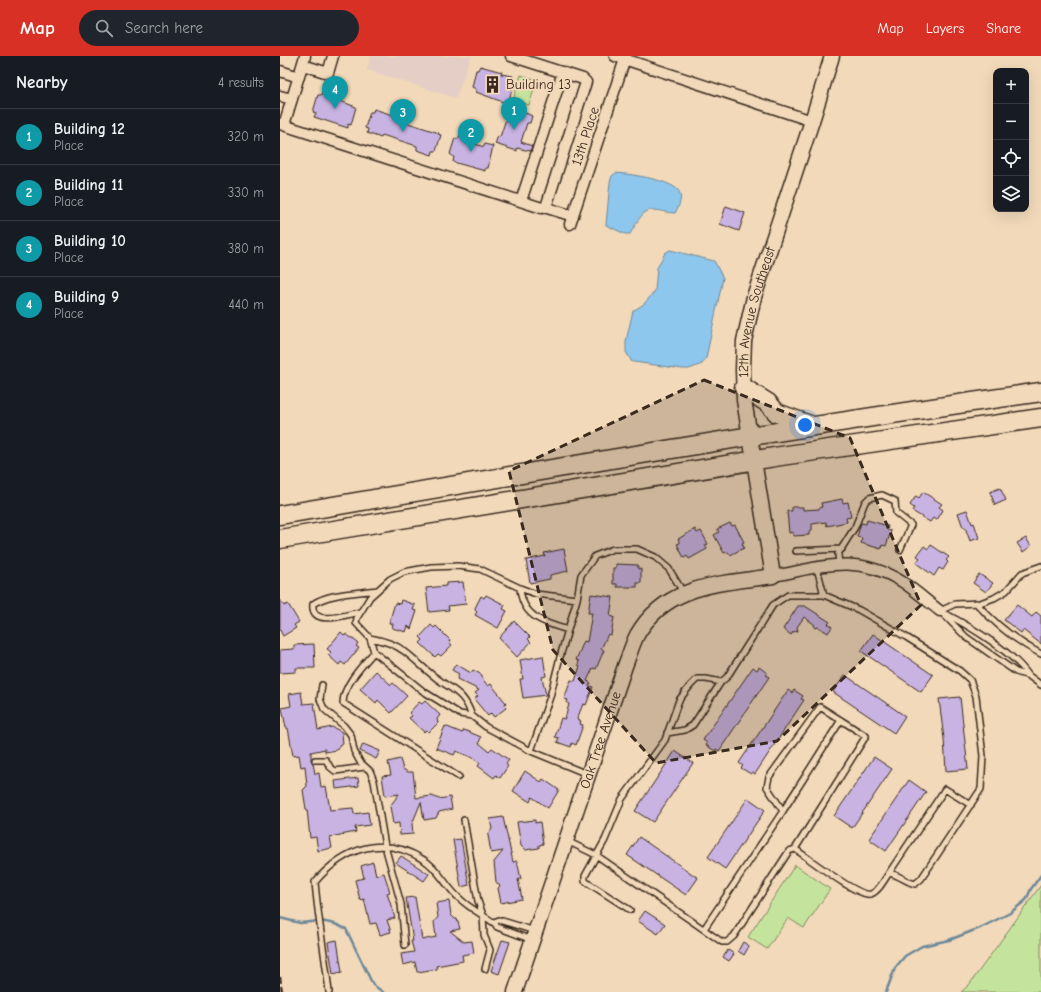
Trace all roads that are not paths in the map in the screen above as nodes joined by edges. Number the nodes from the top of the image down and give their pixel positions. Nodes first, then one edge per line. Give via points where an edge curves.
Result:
1 (333, 56) edge
2 (511, 56) edge
3 (614, 56) edge
4 (832, 56) edge
5 (625, 58) edge
6 (304, 60) edge
7 (280, 72) edge
8 (563, 72) junction
9 (299, 78) junction
10 (280, 96) edge
11 (292, 100) junction
12 (812, 121) junction
13 (282, 124) edge
14 (521, 201) junction
15 (544, 207) junction
16 (744, 388) junction
17 (1041, 392) edge
18 (1041, 418) edge
19 (812, 426) junction
20 (750, 436) junction
21 (754, 461) junction
22 (280, 515) edge
23 (280, 539) edge
24 (842, 549) junction
25 (900, 550) dead end
26 (796, 551) dead end
27 (839, 565) junction
28 (1041, 566) edge
29 (817, 568) junction
30 (773, 576) junction
31 (520, 588) junction
32 (378, 590) junction
33 (683, 593) junction
34 (824, 595) junction
35 (577, 599) junction
36 (976, 603) junction
37 (940, 611) junction
38 (360, 612) junction
39 (568, 630) junction
40 (370, 638) junction
41 (374, 652) junction
42 (1041, 654) edge
43 (1029, 676) junction
44 (721, 682) junction
45 (322, 685) dead end
46 (1041, 685) edge
47 (472, 716) junction
48 (841, 720) junction
49 (667, 733) junction
50 (531, 751) junction
51 (315, 760) dead end
52 (366, 767) junction
53 (588, 775) junction
54 (459, 777) dead end
55 (971, 805) junction
56 (783, 811) junction
57 (464, 820) dead end
58 (566, 841) junction
59 (385, 846) junction
60 (795, 849) junction
61 (596, 855) junction
62 (889, 873) junction
63 (630, 910) dead end
64 (483, 915) junction
65 (494, 923) junction
66 (704, 929) junction
67 (534, 936) junction
68 (404, 946) dead end
69 (485, 969) dead end
70 (329, 992) edge
71 (515, 992) edge

1 - 6 street via 328,73
2 - 8 street
3 - 5 street
4 - 12 street, 12th Avenue Southeast
5 - 12 street
5 - 15 street, 13th Place via 571,220
6 - 9 street
7 - 9 street
8 - 14 street
8 - 15 street via 586,82
9 - 11 street
10 - 11 street
11 - 13 street
12 - 16 street, 12th Avenue Southeast via 754,296 744,341
13 - 14 street
14 - 15 street
16 - 19 highway via 768,403 777,413
16 - 20 street, 12th Avenue Southeast
17 - 19 highway
18 - 21 highway
19 - 20 highway
20 - 21 street, 12th Avenue Southeast
20 - 22 highway
21 - 23 highway
21 - 30 street, 12th Avenue Southeast
24 - 25 lane via 865,502 882,495 895,500 896,512 911,525
24 - 26 lane
24 - 27 lane via 838,554
27 - 29 street
27 - 37 street via 860,565 887,573
28 - 36 lane via 1022,573 1006,591 994,598
29 - 30 street
29 - 34 lane
30 - 33 street, Oak Tree Avenue via 702,587
31 - 32 lane via 480,569 458,566 404,572 390,579
31 - 35 lane via 536,594
31 - 39 lane via 521,600 529,612 540,620
32 - 38 lane
32 - 38 lane via 319,599 313,604 312,609 322,618
33 - 35 lane via 669,569 655,557 637,549 613,549 595,556 588,564 581,575
33 - 53 street, Oak Tree Avenue via 658,609 637,636
34 - 44 lane via 788,595 773,605 727,677
34 - 55 lane via 859,610 906,637 970,680 976,696 983,756 981,789
35 - 39 lane
36 - 37 lane via 955,604
36 - 42 lane via 990,619 1009,634
37 - 43 lane via 991,641 1022,666
37 - 43 lane via 966,636 1016,672
38 - 40 lane via 356,623
39 - 50 lane via 550,697
40 - 41 lane
40 - 47 lane via 403,650 435,678 457,692 468,705
41 - 47 lane via 423,691 460,714
41 - 54 lane via 353,678 343,695 343,703
43 - 46 lane
44 - 49 lane via 693,725 686,730
44 - 49 lane via 697,679 679,700
45 - 52 lane via 320,699 324,709 351,735 354,751
47 - 50 lane via 486,727
48 - 56 lane
48 - 56 lane via 820,707 769,777 767,787
48 - 60 lane via 866,736
49 - 61 lane via 665,740 622,799
50 - 53 lane
51 - 52 lane via 326,760 335,771
52 - 59 lane via 374,781
53 - 58 street, Oak Tree Avenue
55 - 62 lane via 921,879 915,884
55 - 62 lane via 945,789
56 - 66 lane
57 - 64 lane via 478,901
58 - 61 lane
58 - 67 street, Oak Tree Avenue
59 - 64 lane via 398,847 424,860 433,867 459,899
59 - 68 lane via 401,904
59 - 70 lane via 364,848 335,862 315,882
60 - 62 lane via 851,888 864,894 870,895 876,891
60 - 66 lane via 789,851 734,936 727,942 722,942
61 - 63 lane via 585,881
61 - 66 lane
64 - 65 lane
64 - 69 lane via 484,935 490,950
65 - 67 lane via 497,927
65 - 67 lane via 499,920
67 - 71 street, Oak Tree Avenue

